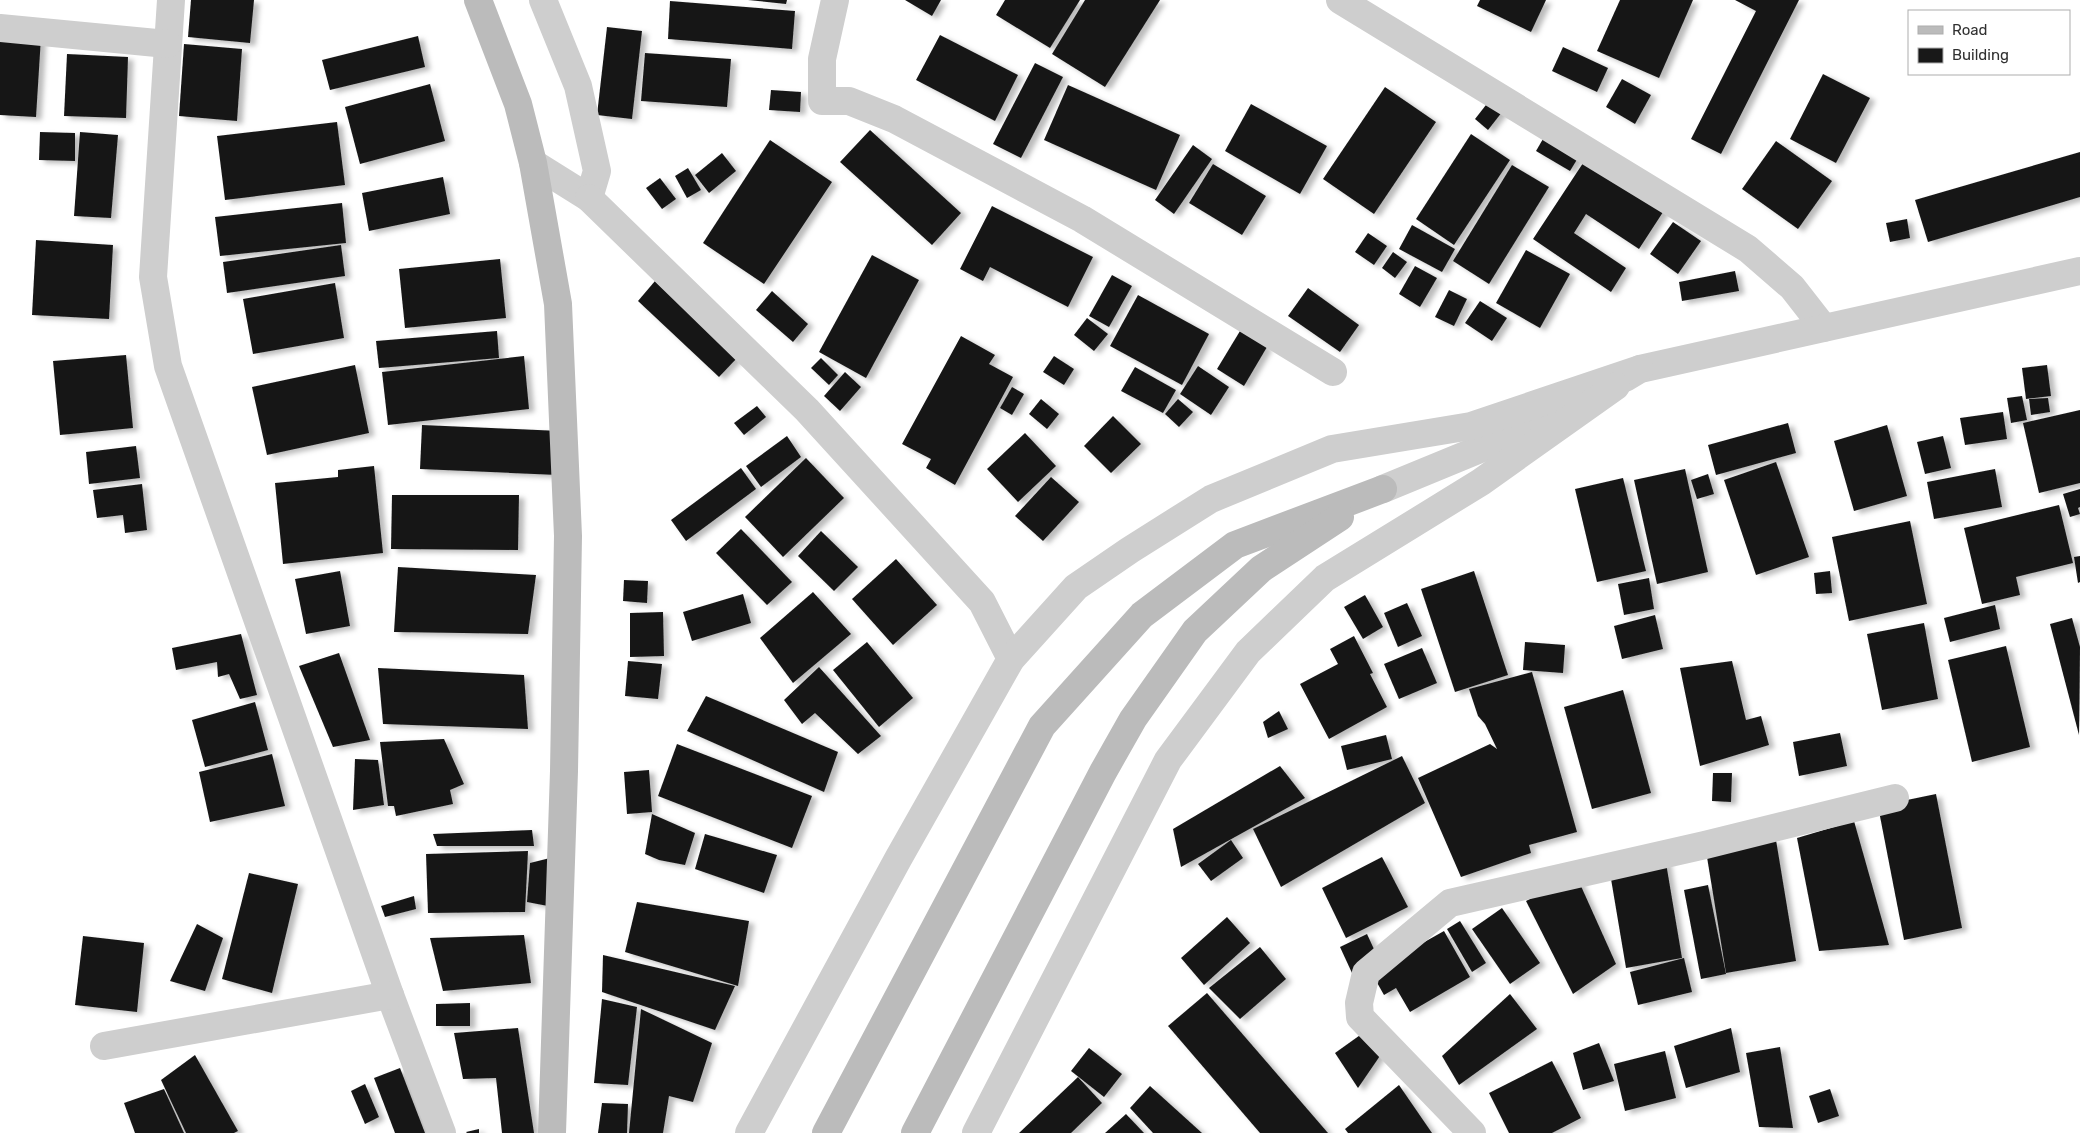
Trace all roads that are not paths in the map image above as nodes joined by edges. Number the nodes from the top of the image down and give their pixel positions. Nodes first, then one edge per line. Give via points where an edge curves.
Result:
1 (171, 0) edge
2 (478, 0) edge
3 (543, 0) edge
4 (835, 0) edge
5 (1340, 0) edge
6 (0, 28) edge
7 (167, 44) junction
8 (533, 163) junction
9 (589, 198) junction
10 (2080, 271) edge
11 (1824, 328) junction
12 (1640, 369) junction
13 (1333, 372) dead end
14 (1383, 490) junction
15 (1011, 659) junction
16 (1895, 798) dead end
17 (390, 995) junction
18 (104, 1046) dead end
19 (442, 1133) edge
20 (552, 1133) edge
21 (749, 1133) edge
22 (826, 1133) edge
23 (915, 1133) edge
24 (976, 1133) edge
25 (1472, 1133) edge

1 - 7 street
2 - 8 main road via 518,104
3 - 9 street via 580,95 597,171
4 - 13 street via 822,58 822,101 849,101 894,119 1082,219
5 - 11 street via 1748,249 1792,287
6 - 7 street
7 - 17 street via 153,277 168,366
8 - 9 street
8 - 20 main road via 558,304 568,536
9 - 15 street via 807,410 982,602
10 - 11 street
11 - 12 street
12 - 14 street via 1553,418
12 - 15 street via 1471,426 1332,449 1211,499 1076,588
12 - 24 street via 1480,482 1325,578 1248,652 1168,760
14 - 22 main road via 1235,545 1142,614 1042,726
14 - 23 main road via 1260,569 1195,631 1133,719 1102,772
15 - 21 street
16 - 25 street via 1450,903 1366,973 1359,1002 1360,1017
17 - 18 street
17 - 19 street

